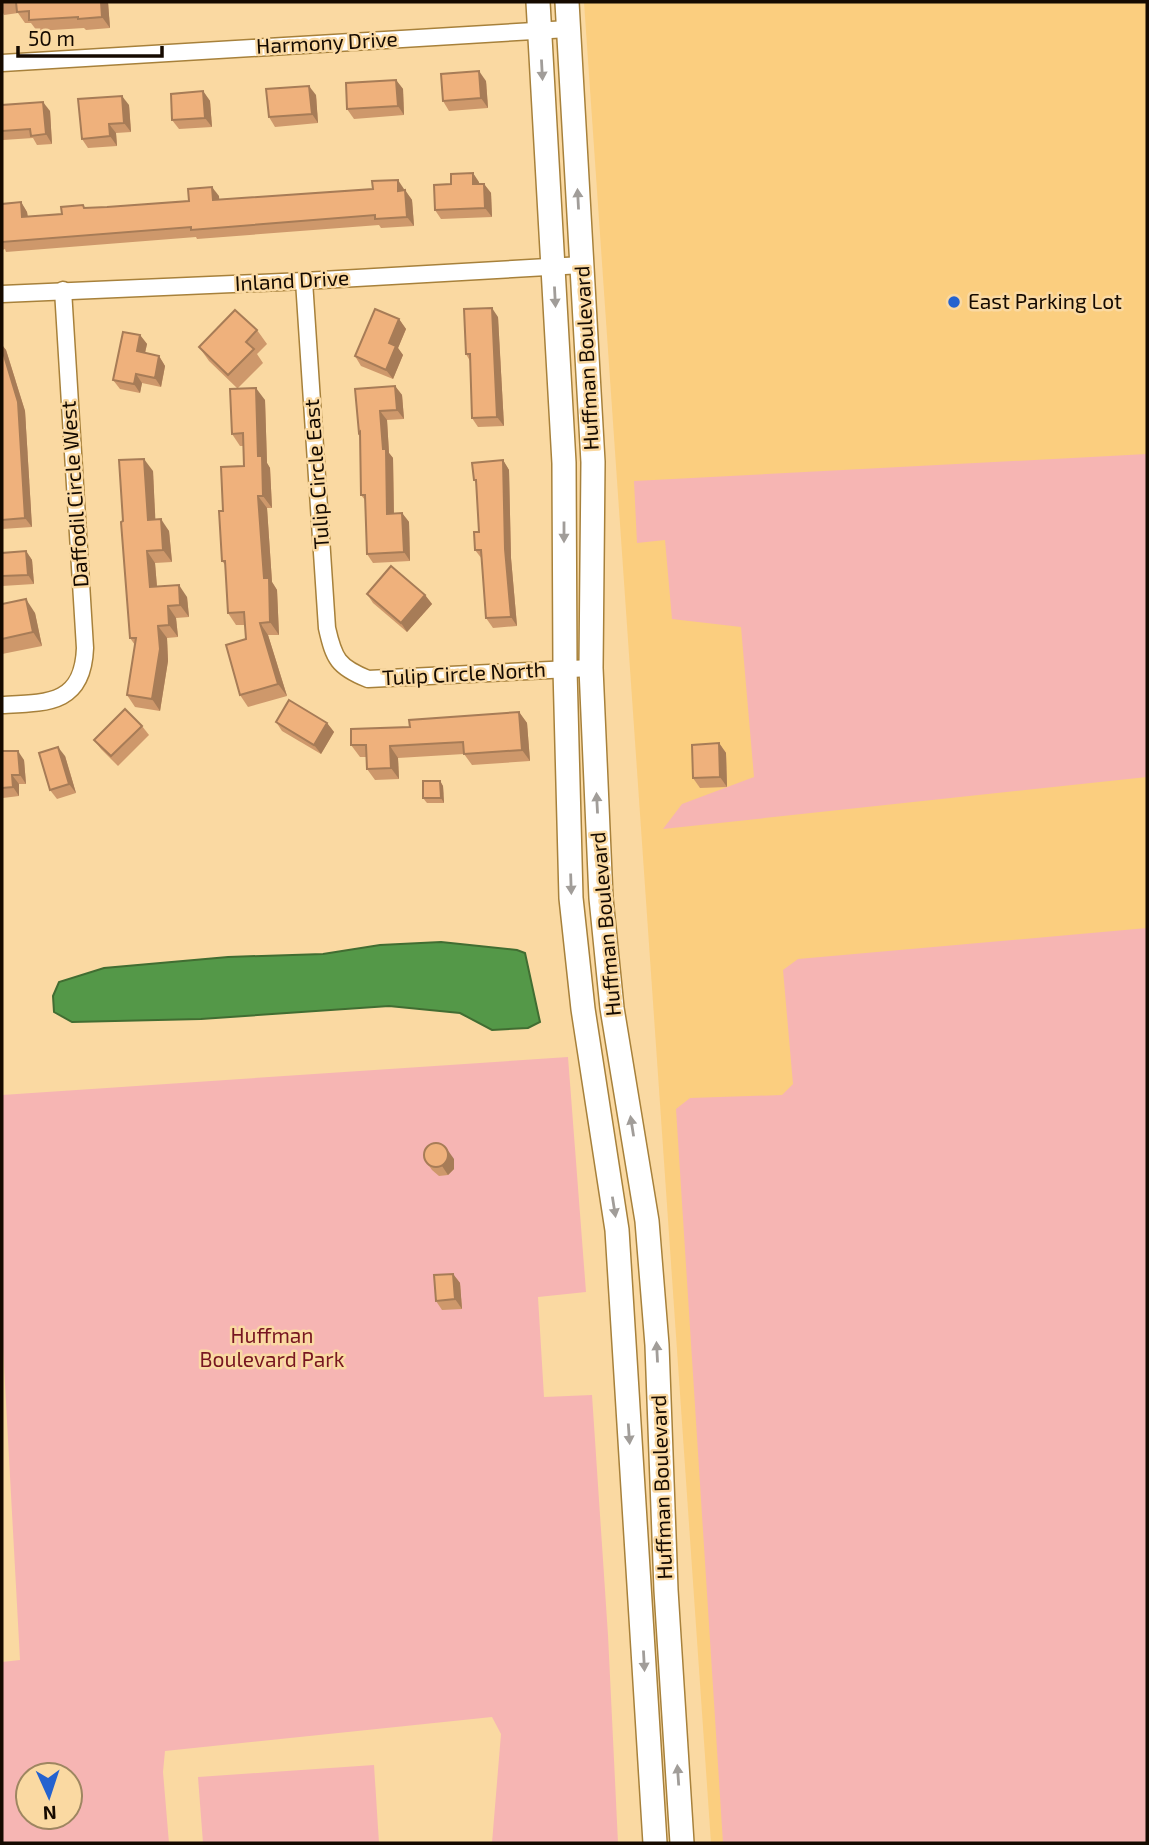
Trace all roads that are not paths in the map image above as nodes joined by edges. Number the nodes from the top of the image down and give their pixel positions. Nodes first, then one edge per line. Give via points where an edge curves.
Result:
1 (538, 2) edge
2 (567, 2) edge
3 (568, 29) junction
4 (539, 30) junction
5 (2, 63) edge
6 (582, 265) junction
7 (554, 266) junction
8 (304, 281) junction
9 (63, 290) junction
10 (2, 294) edge
11 (340, 664) joint
12 (591, 668) junction
13 (565, 669) junction
14 (2, 705) edge
15 (655, 1843) edge
16 (682, 1843) edge

1 - 4 street, Huffman Boulevard
2 - 3 street, Huffman Boulevard
3 - 4 street, Harmony Drive
6 -> 3 street, Huffman Boulevard
4 - 5 street, Harmony Drive
4 -> 7 street, Huffman Boulevard
6 - 7 street, Inland Drive
6 - 12 street, Huffman Boulevard via 593,462
7 - 8 street, Inland Drive
7 -> 13 street, Huffman Boulevard via 564,463
8 - 9 street, Inland Drive
8 - 11 street, Tulip Circle East via 327,628
9 - 10 street, Inland Drive
9 - 14 street, Daffodil Circle West via 84,666 60,699
11 - 13 street, Tulip Circle North via 369,679
12 - 13 street, Tulip Circle North
16 -> 12 street, Huffman Boulevard via 657,1345 647,1221 612,1008
13 -> 15 street, Huffman Boulevard via 571,898 617,1230

